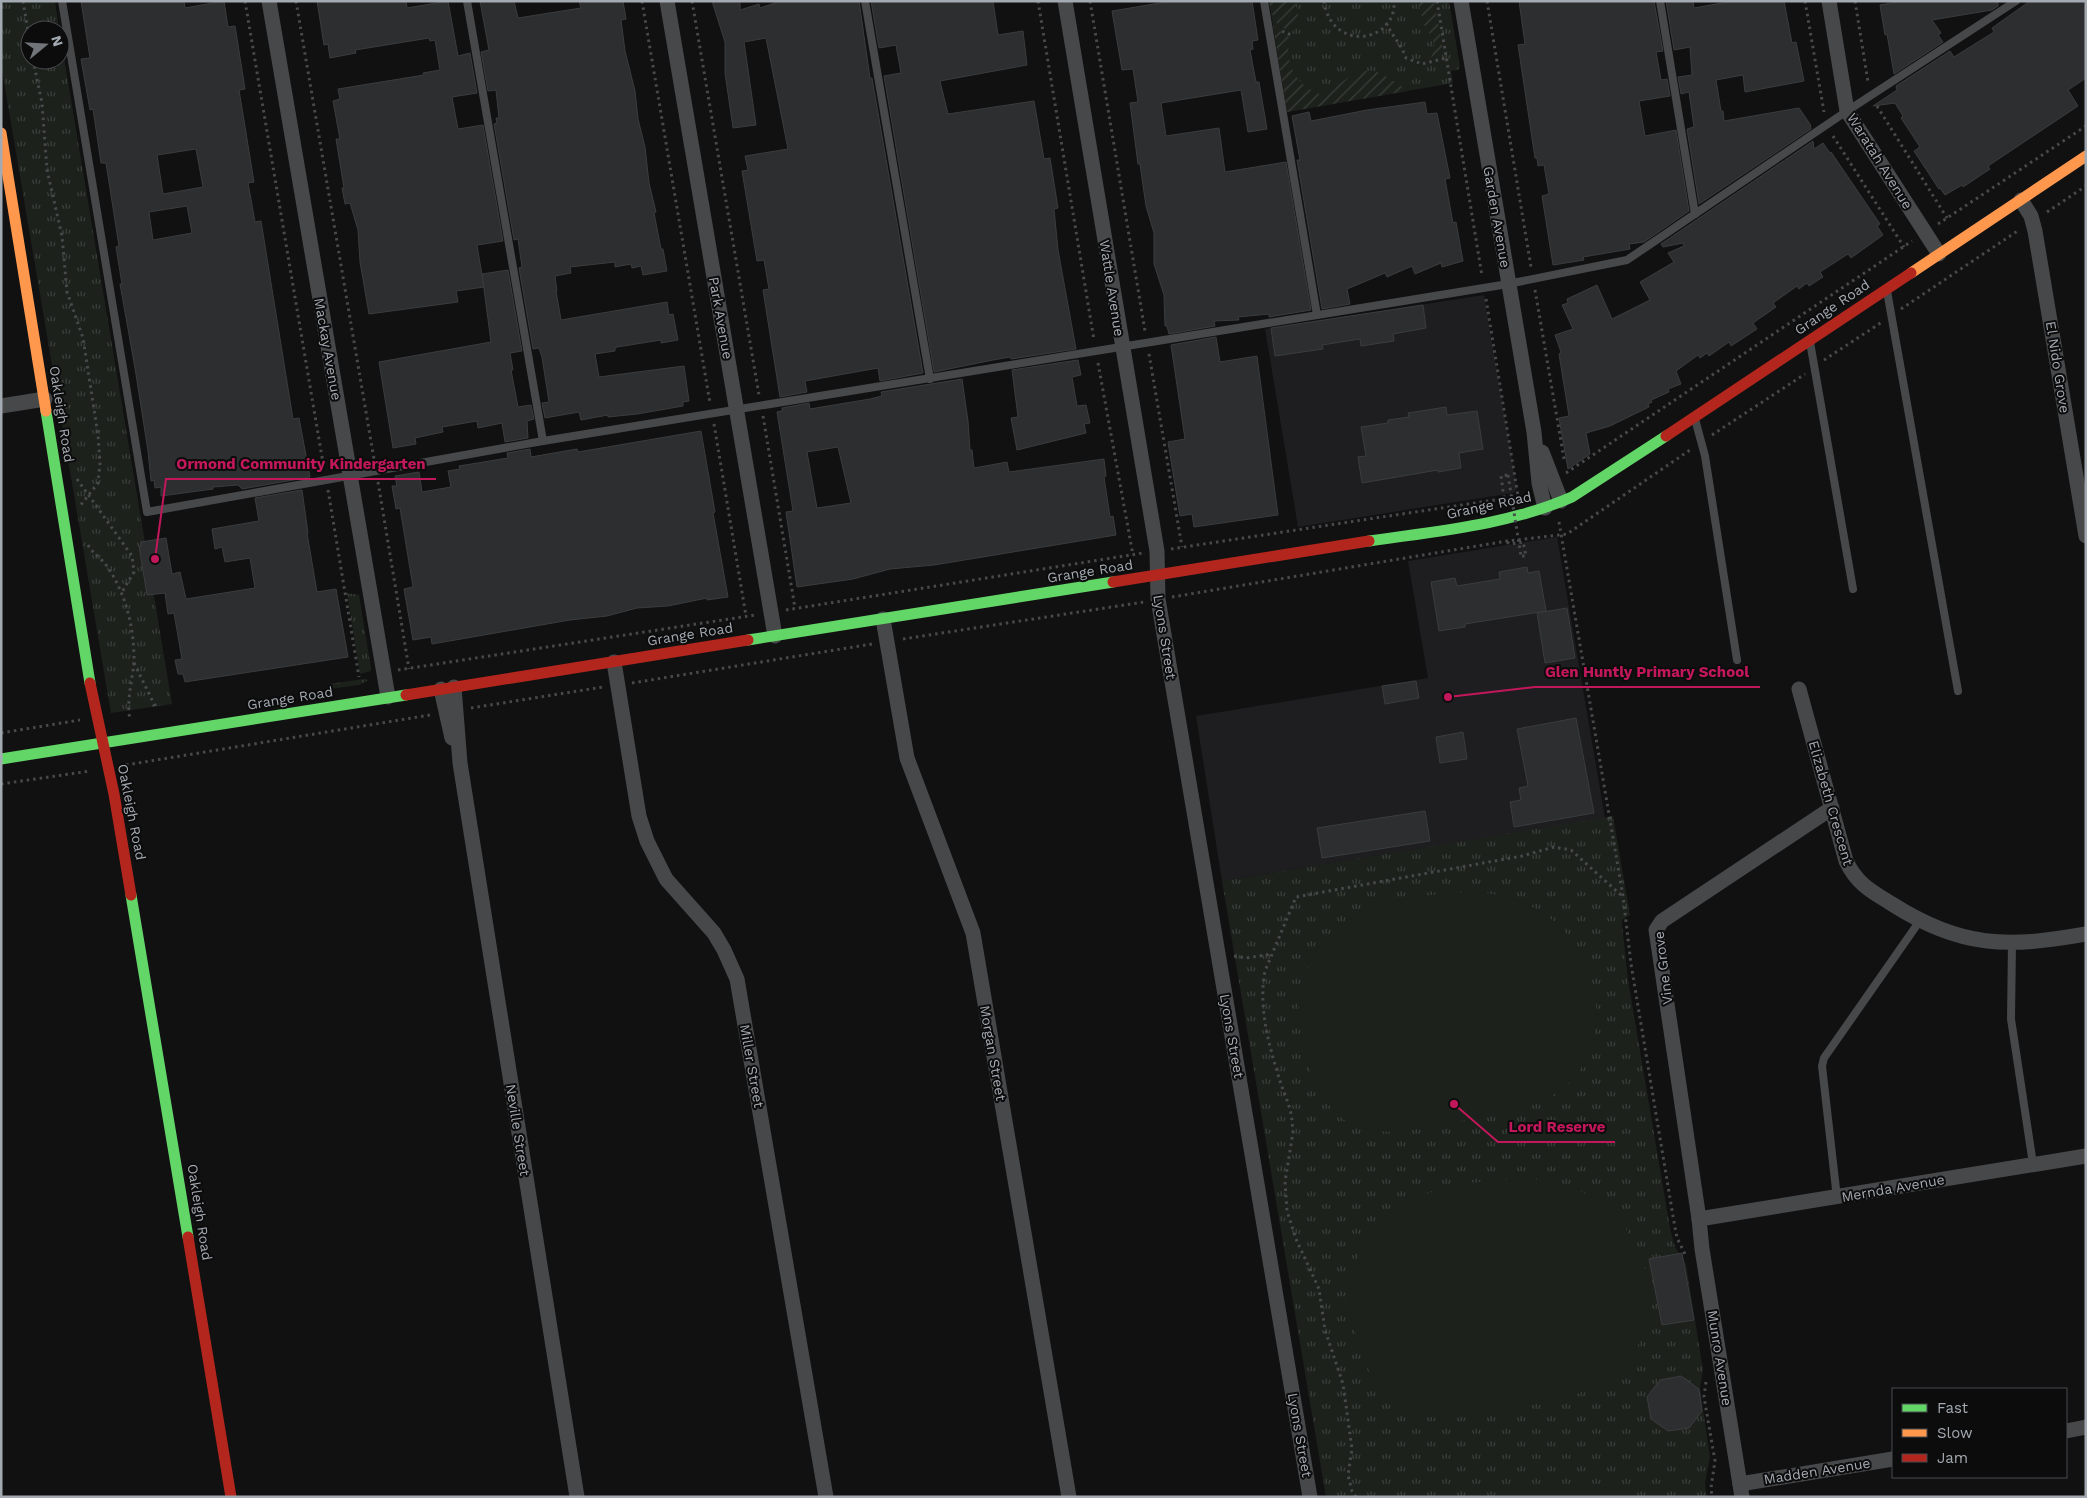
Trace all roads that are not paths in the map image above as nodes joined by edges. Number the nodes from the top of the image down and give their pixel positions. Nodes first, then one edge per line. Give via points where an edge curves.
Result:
1 (62, 1) edge
2 (269, 1) edge
3 (467, 1) edge
4 (667, 1) edge
5 (865, 1) edge
6 (1065, 1) edge
7 (1264, 1) edge
8 (1460, 1) edge
9 (1660, 1) edge
10 (1829, 1) edge
11 (2016, 1) edge
12 (2005, 5) edge
13 (1848, 111) junction
14 (1, 133) edge
15 (2086, 156) edge
16 (2021, 200) junction
17 (1695, 214) junction
18 (1939, 254) junction
19 (1508, 284) junction
20 (1887, 289) junction
21 (1317, 315) junction
22 (1810, 340) junction
23 (1122, 346) junction
24 (930, 380) junction
25 (44, 399) junction
26 (1, 406) edge
27 (737, 411) junction
28 (1694, 417) junction
29 (543, 441) junction
30 (349, 475) junction
31 (1554, 504) junction
32 (2086, 536) edge
33 (1158, 575) junction
34 (1853, 589) dead end
35 (883, 619) junction
36 (775, 636) junction
37 (1737, 660) dead end
38 (614, 662) junction
39 (447, 688) junction
40 (1799, 689) dead end
41 (1958, 691) dead end
42 (388, 697) junction
43 (102, 742) junction
44 (1, 759) edge
45 (1832, 808) junction
46 (1919, 922) junction
47 (2086, 934) edge
48 (2012, 943) junction
49 (2086, 1156) edge
50 (2033, 1164) junction
51 (1837, 1198) junction
52 (1699, 1219) junction
53 (2086, 1427) edge
54 (2067, 1430) edge
55 (1892, 1459) edge
56 (1741, 1490) edge
57 (231, 1497) edge
58 (577, 1497) edge
59 (826, 1497) edge
60 (1069, 1497) edge
61 (1310, 1497) edge

1 - 30 lane via 147,512
2 - 30 street, Mackay Avenue
3 - 29 lane
4 - 27 street, Park Avenue
5 - 24 lane
6 - 23 street, Wattle Avenue
7 - 21 lane
8 - 19 street, Garden Avenue
9 - 17 lane
10 - 13 street, Waratah Avenue
11 - 12 lane
12 - 13 lane
13 - 17 lane
13 - 18 street, Waratah Avenue
14 - 25 main road, Oakleigh Road
15 - 16 main road, Grange Road
16 - 18 main road, Grange Road
16 - 32 street, El Nido Grove via 2031,216 2035,231
17 - 19 lane via 1627,260
18 - 20 main road, Grange Road
19 - 21 lane
19 - 31 street, Garden Avenue via 1534,432
20 - 22 main road, Grange Road
20 - 41 lane
21 - 23 lane
22 - 28 main road, Grange Road
22 - 34 lane
23 - 24 lane
23 - 33 street, Wattle Avenue via 1157,551
24 - 27 lane
25 - 26 street
25 - 43 main road, Oakleigh Road
27 - 29 lane
27 - 36 street, Park Avenue
28 - 31 main road, Grange Road via 1617,469
28 - 37 lane via 1705,456
29 - 30 lane
30 - 42 street, Mackay Avenue
31 - 33 main road, Grange Road via 1491,522
33 - 35 main road, Grange Road
33 - 61 street, Lyons Street via 1158,599
35 - 36 main road, Grange Road
35 - 60 street, Morgan Street via 908,758 974,939
36 - 38 main road, Grange Road
38 - 39 main road, Grange Road
38 - 59 street, Miller Street via 639,816 647,841 666,879 714,933 737,979
39 - 42 main road, Grange Road
39 - 58 street, Neville Street
40 - 45 street, Elizabeth Crescent
42 - 43 main road, Grange Road
43 - 44 main road, Grange Road
43 - 57 main road, Oakleigh Road via 128,875
45 - 46 street, Elizabeth Crescent via 1852,874 1868,889
45 - 52 street, Vine Grove via 1662,920 1656,930
46 - 48 street, Elizabeth Crescent via 1971,939
46 - 51 lane via 1824,1058 1822,1066
47 - 48 street, Elizabeth Crescent
48 - 50 lane via 2011,1019
49 - 50 street, Mernda Avenue
50 - 51 street, Mernda Avenue
51 - 52 street, Mernda Avenue
52 - 56 street, Munro Avenue
53 - 54 street
55 - 56 street, Madden Avenue

